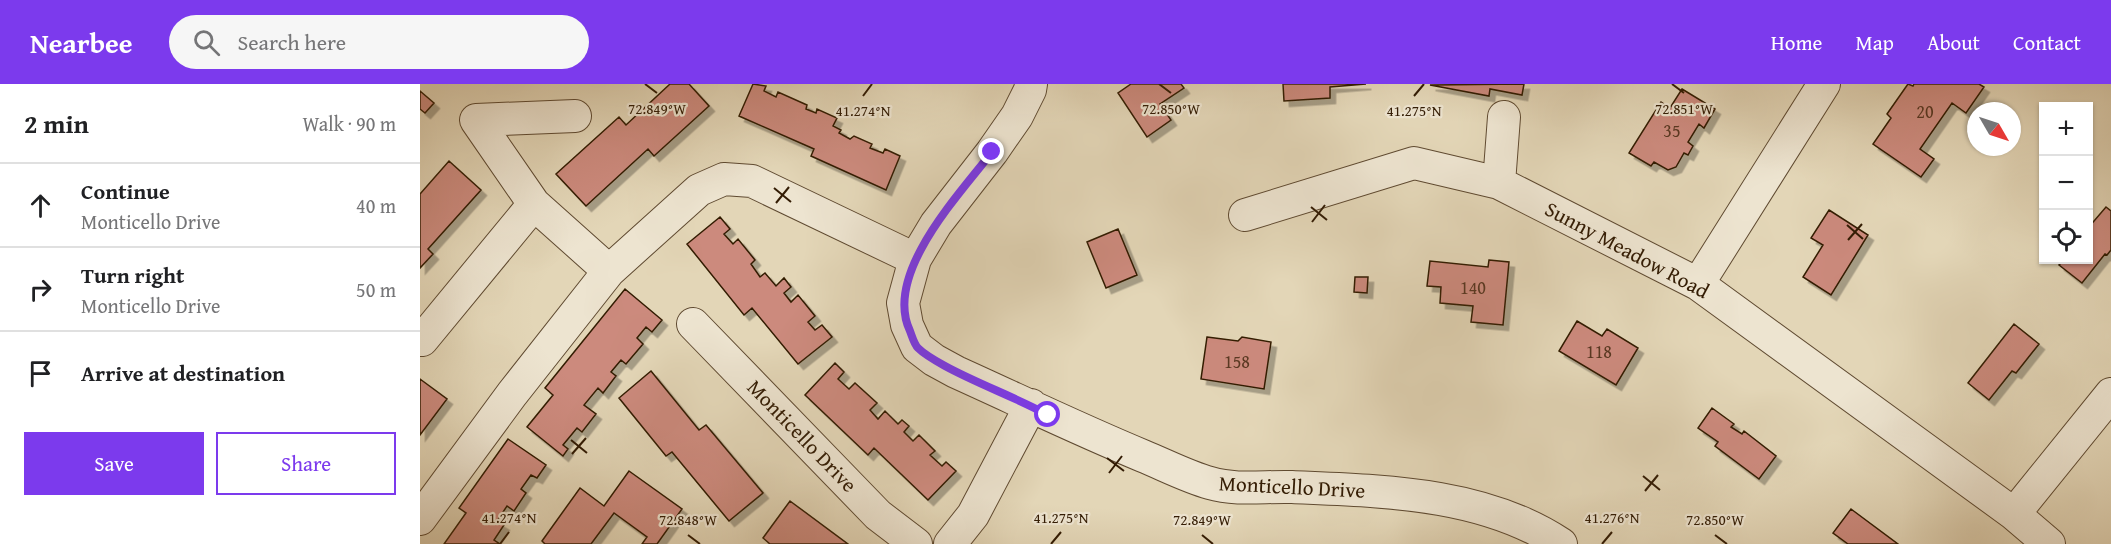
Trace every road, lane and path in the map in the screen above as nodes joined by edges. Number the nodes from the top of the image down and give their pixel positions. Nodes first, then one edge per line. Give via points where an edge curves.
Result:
1 (1031, 84) edge
2 (1824, 84) edge
3 (575, 116) dead end
4 (1504, 117) dead end
5 (1499, 183) junction
6 (534, 204) junction
7 (1245, 215) dead end
8 (915, 259) junction
9 (609, 271) junction
10 (1698, 284) junction
11 (693, 324) dead end
12 (422, 340) dead end
13 (2111, 394) edge
14 (1031, 405) junction
15 (2014, 514) junction
16 (420, 519) edge
17 (916, 544) edge
18 (950, 544) edge
19 (1561, 544) edge
20 (2049, 544) edge

1 - 8 street, Monticello Drive via 1017,116 936,224
2 - 10 street
3 - 6 street via 476,120
4 - 5 street
5 - 7 street, Sunny Meadow Road via 1414,163
5 - 10 street, Sunny Meadow Road
6 - 9 street
6 - 12 street
8 - 9 street via 752,181 724,179 699,190
8 - 14 street, Monticello Drive via 903,303 917,347 956,372
9 - 16 street
10 - 15 street, Sunny Meadow Road
11 - 17 street, Monticello Drive via 878,515
13 - 15 street
14 - 18 street via 973,515
14 - 19 street, Monticello Drive via 1210,483 1239,489 1278,487 1427,496 1508,517
15 - 20 street, Sunny Meadow Road

